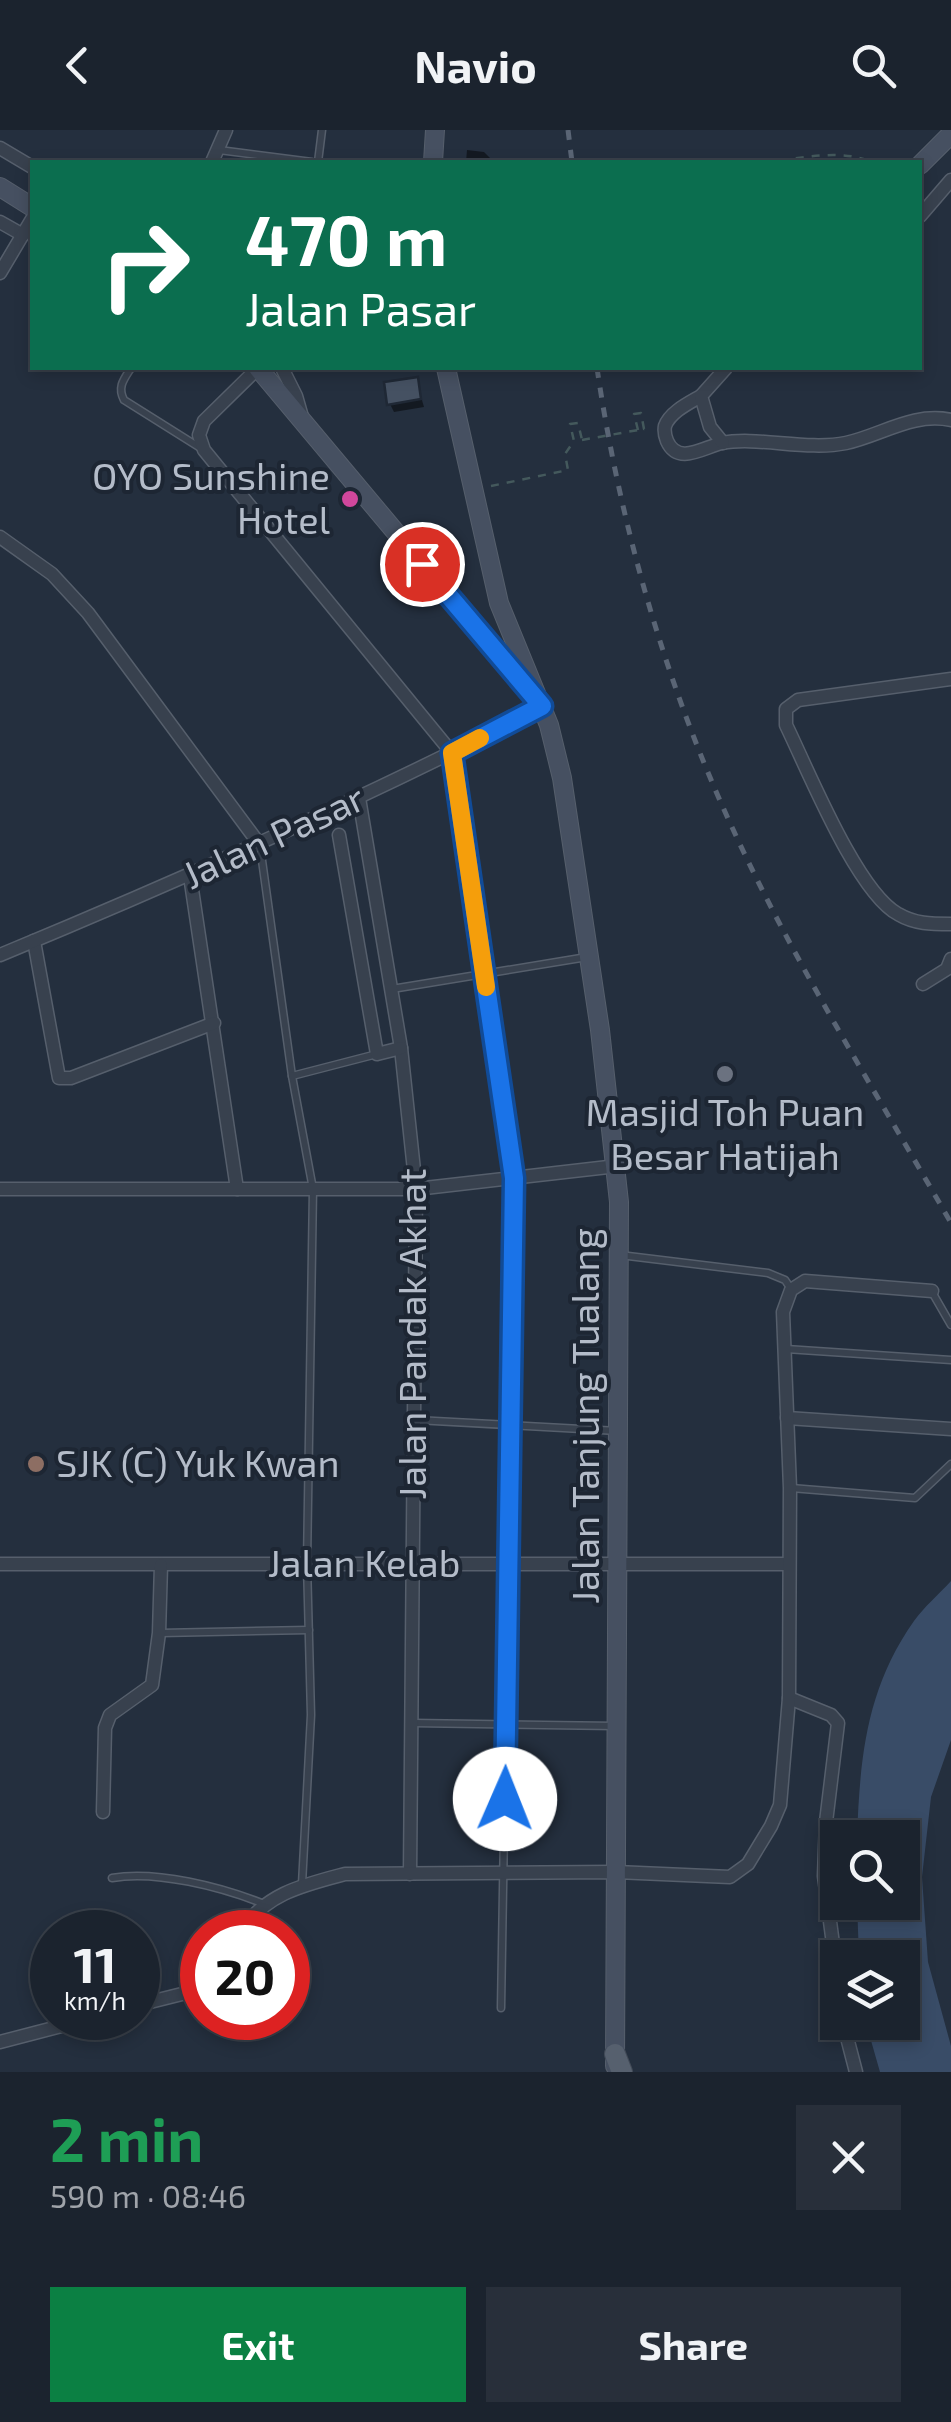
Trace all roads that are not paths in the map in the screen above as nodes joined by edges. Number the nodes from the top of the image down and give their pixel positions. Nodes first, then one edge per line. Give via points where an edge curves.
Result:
1 (226, 130) edge
2 (322, 130) edge
3 (435, 130) edge
4 (951, 134) edge
5 (0, 148) edge
6 (215, 156) edge
7 (282, 160) edge
8 (315, 160) edge
9 (432, 160) edge
10 (922, 163) edge
11 (30, 166) edge
12 (951, 180) edge
13 (0, 187) edge
14 (30, 206) edge
15 (922, 214) edge
16 (0, 222) edge
17 (30, 223) edge
18 (23, 235) junction
19 (0, 273) edge
20 (130, 370) edge
21 (256, 370) edge
22 (260, 370) edge
23 (283, 370) edge
24 (446, 370) edge
25 (724, 370) edge
26 (701, 396) junction
27 (302, 420) junction
28 (951, 420) edge
29 (722, 443) junction
30 (204, 450) junction
31 (0, 537) edge
32 (499, 602) junction
33 (470, 622) junction
34 (951, 679) edge
35 (542, 706) junction
36 (452, 753) junction
37 (360, 798) junction
38 (339, 835) dead end
39 (260, 845) junction
40 (370, 860) junction
41 (344, 864) junction
42 (190, 876) junction
43 (951, 924) edge
44 (34, 941) junction
45 (0, 955) edge
46 (589, 957) junction
47 (951, 959) edge
48 (484, 974) junction
49 (922, 984) dead end
50 (391, 990) junction
51 (214, 1023) junction
52 (401, 1048) junction
53 (377, 1054) junction
54 (292, 1076) junction
55 (617, 1166) junction
56 (514, 1178) junction
57 (0, 1189) edge
58 (237, 1189) junction
59 (314, 1189) junction
60 (416, 1189) junction
61 (619, 1255) junction
62 (792, 1290) junction
63 (932, 1291) joint
64 (951, 1325) edge
65 (784, 1349) junction
66 (951, 1360) edge
67 (787, 1418) junction
68 (414, 1420) junction
69 (512, 1426) junction
70 (951, 1430) edge
71 (618, 1432) junction
72 (951, 1464) edge
73 (790, 1488) junction
74 (0, 1564) edge
75 (307, 1564) junction
76 (413, 1564) junction
77 (510, 1564) junction
78 (617, 1564) junction
79 (787, 1564) junction
80 (160, 1565) junction
81 (309, 1630) junction
82 (160, 1632) junction
83 (789, 1698) junction
84 (412, 1723) junction
85 (507, 1724) junction
86 (616, 1726) junction
87 (103, 1812) dead end
88 (616, 1872) junction
89 (504, 1873) junction
90 (410, 1874) junction
91 (112, 1878) dead end
92 (302, 1885) junction
93 (264, 1904) junction
94 (259, 1910) edge
95 (832, 1940) edge
96 (501, 2008) dead end
97 (30, 2034) edge
98 (848, 2040) edge
99 (0, 2042) edge
100 (617, 2066) edge
101 (856, 2072) edge

1 - 6 street
2 - 8 lane
3 - 9 main road
4 - 10 main road
5 - 11 street
6 - 7 lane
12 - 15 street
13 - 14 main road
16 - 18 street
17 - 18 street
18 - 19 street
20 - 30 lane via 120,385 124,400
21 - 30 street via 204,422
22 - 27 main road
23 - 27 street
24 - 32 main road, Jalan Tanjung Tualang
25 - 26 street
26 - 29 street
26 - 29 street via 671,416 665,437 684,454
27 - 33 main road
28 - 29 street via 911,420 846,443
30 - 36 street
31 - 39 street via 52,574 88,613
32 - 33 main road
32 - 35 main road, Jalan Tanjung Tualang
33 - 35 main road
34 - 43 street via 798,700 786,709 786,726 871,888 893,912 917,924
35 - 36 street, Jalan Pasar
35 - 46 main road, Jalan Tanjung Tualang via 562,778
36 - 37 street, Jalan Pasar
36 - 48 lane
37 - 39 street, Jalan Pasar
37 - 40 street, Jalan Pandak Akhat
38 - 41 street
39 - 42 street, Jalan Pasar
39 - 54 lane
40 - 41 street
40 - 50 street, Jalan Pandak Akhat
41 - 53 street
42 - 44 street, Jalan Pasar
42 - 51 street
44 - 45 street, Jalan Pasar
44 - 51 street via 59,1078
46 - 48 lane
46 - 55 main road, Jalan Tanjung Tualang
47 - 49 street via 948,969
48 - 50 lane
48 - 56 lane
50 - 52 street, Jalan Pandak Akhat
51 - 58 street
52 - 53 street
52 - 60 street, Jalan Pandak Akhat
53 - 54 lane
54 - 59 lane
55 - 56 street
55 - 61 main road, Jalan Tanjung Tualang
56 - 60 street
56 - 69 lane
57 - 58 street
58 - 59 street
59 - 60 street
59 - 75 lane
60 - 68 street, Jalan Pandak Akhat
61 - 62 lane via 768,1273
61 - 71 main road, Jalan Tanjung Tualang
62 - 63 street via 805,1282
62 - 65 street via 783,1312
63 - 64 lane
65 - 66 lane
65 - 67 street
67 - 70 street
67 - 73 street
68 - 69 lane
68 - 76 street, Jalan Pandak Akhat
69 - 71 lane
69 - 77 lane
71 - 78 main road, Jalan Tanjung Tualang
72 - 73 lane via 916,1498
73 - 79 street
74 - 80 street, Jalan Kelab
75 - 76 street, Jalan Kelab
75 - 80 street, Jalan Kelab
75 - 81 lane
76 - 77 street, Jalan Kelab
76 - 84 street, Jalan Pandak Akhat
77 - 78 street, Jalan Kelab
77 - 85 lane
78 - 79 street, Jalan Kelab
78 - 86 main road, Jalan Tanjung Tualang
79 - 83 street
80 - 82 street
81 - 82 lane
81 - 92 lane
82 - 87 street via 152,1684 110,1715
83 - 88 street via 780,1805 748,1864 730,1877
83 - 95 street via 838,1724 824,1876
84 - 85 lane
84 - 90 street, Jalan Pandak Akhat
85 - 86 lane
85 - 89 lane
86 - 88 main road, Jalan Tanjung Tualang
88 - 89 street
88 - 100 main road, Jalan Tanjung Tualang
89 - 90 street
89 - 96 lane
90 - 92 street via 344,1874
91 - 93 lane via 150,1876
92 - 93 street
93 - 94 street
97 - 99 street
98 - 101 street

